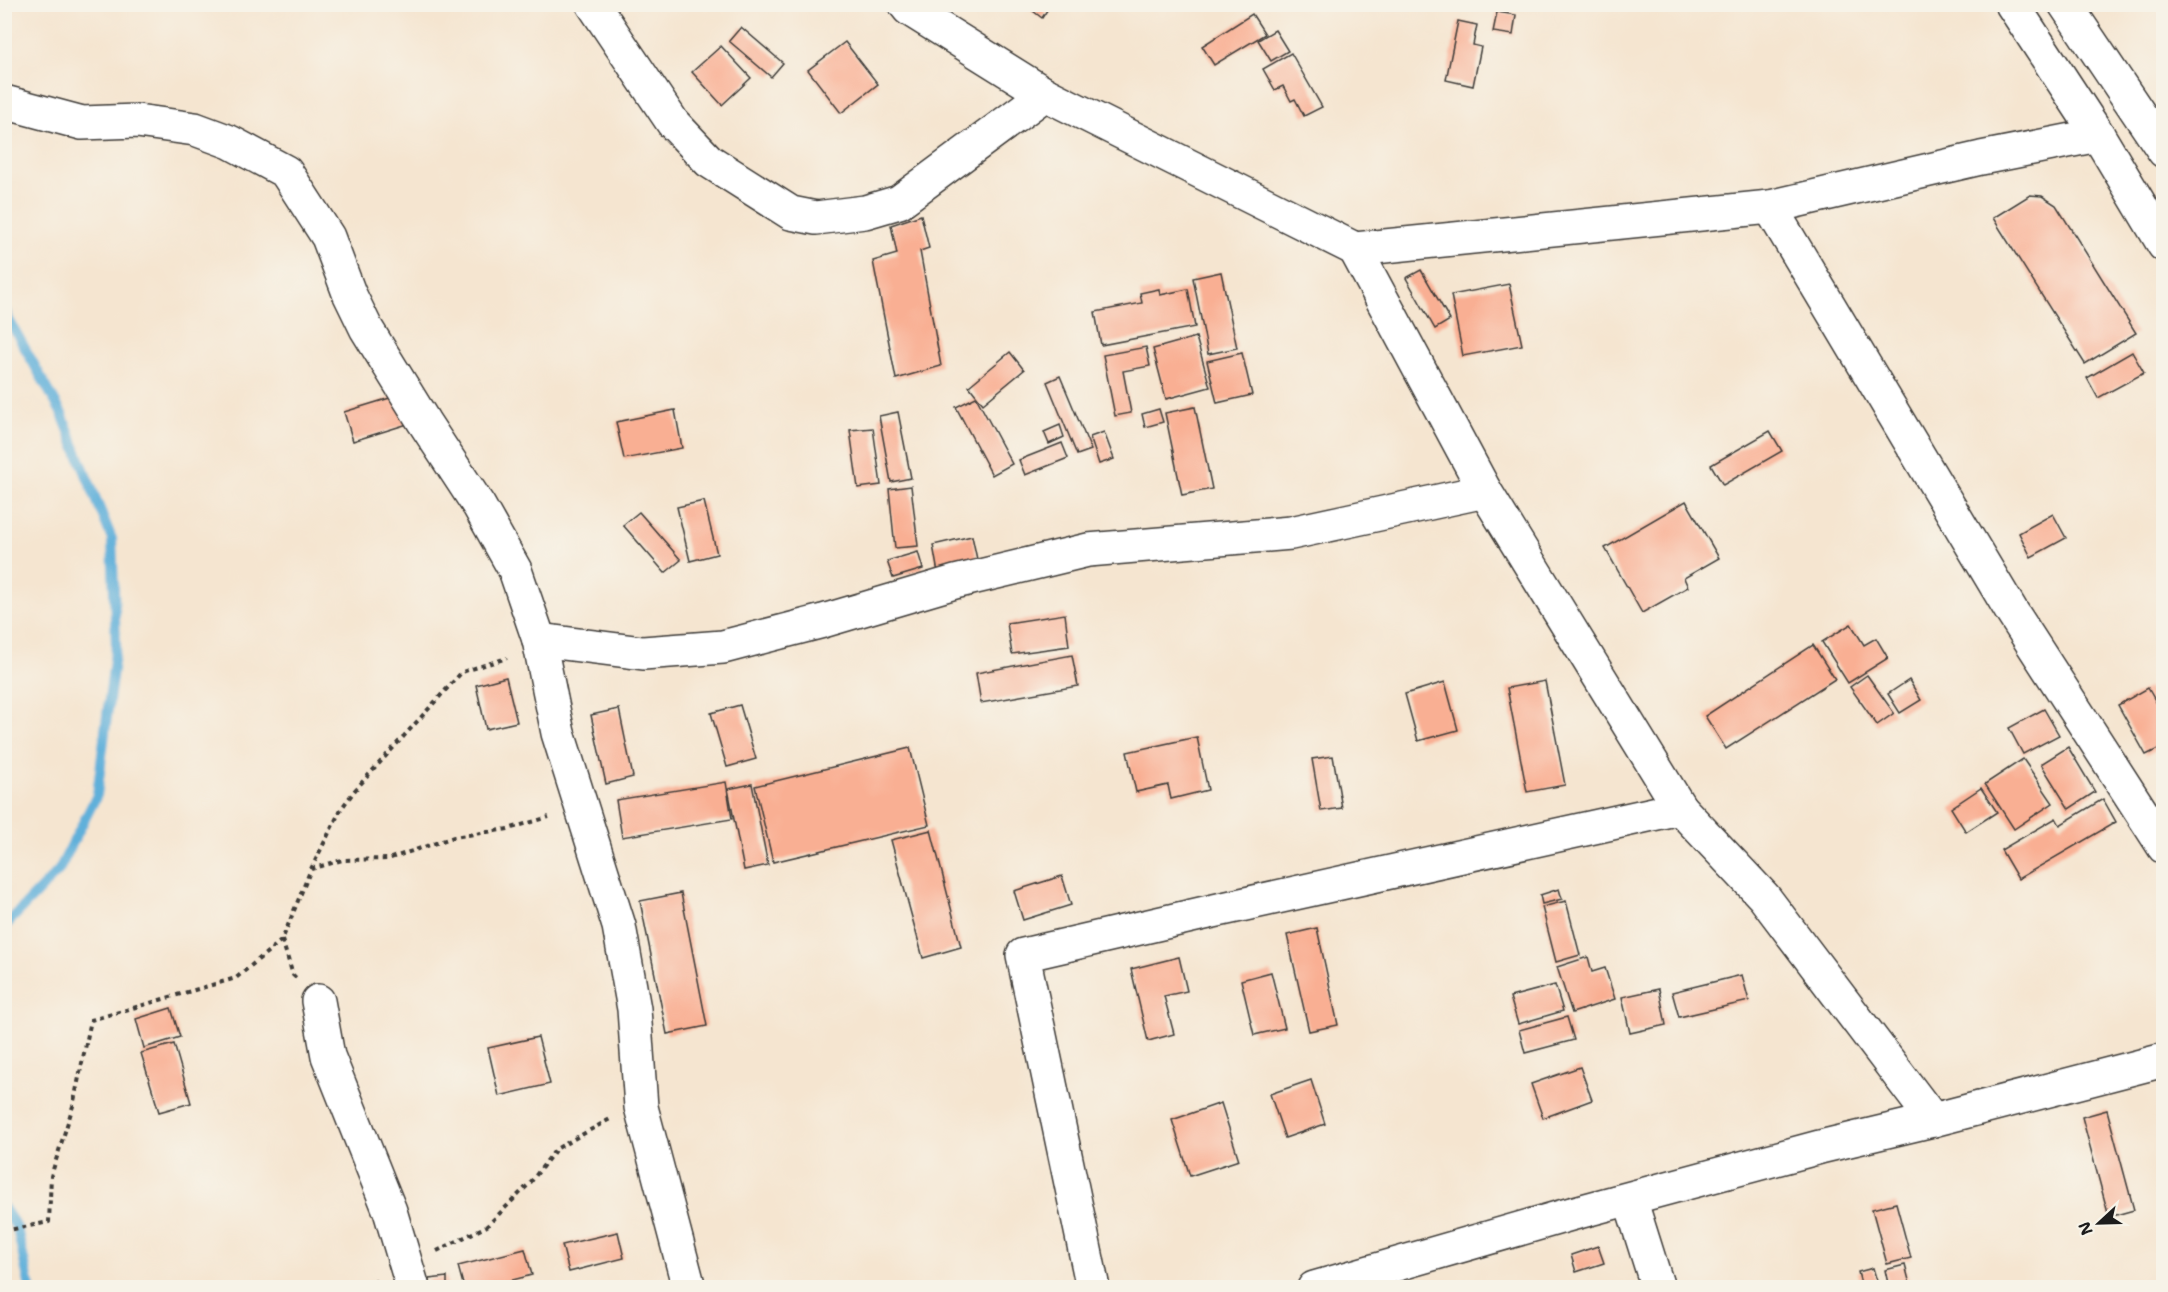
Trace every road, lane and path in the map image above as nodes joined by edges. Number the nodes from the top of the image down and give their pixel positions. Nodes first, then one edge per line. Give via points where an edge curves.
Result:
1 (593, 4) edge
2 (905, 4) edge
3 (2012, 4) edge
4 (2065, 4) edge
5 (1046, 94) junction
6 (4, 102) edge
7 (2097, 135) junction
8 (2163, 151) edge
9 (1770, 207) junction
10 (2163, 245) edge
11 (1355, 249) junction
12 (1485, 491) junction
13 (539, 640) junction
14 (1680, 808) junction
15 (584, 812) junction
16 (2163, 847) edge
17 (311, 869) junction
18 (318, 1001) dead end
19 (2163, 1060) edge
20 (641, 1107) junction
21 (1933, 1120) junction
22 (1630, 1199) junction
23 (4, 1231) edge
24 (410, 1277) edge
25 (354, 1287) edge
26 (689, 1287) edge
27 (1093, 1287) edge
28 (1314, 1287) edge
29 (1658, 1287) edge

1 - 5 street via 673,123 709,161 791,213 816,218 865,212 899,202
2 - 5 street
3 - 7 street
4 - 8 street
5 - 11 street
6 - 13 street via 82,123 137,121 195,129 230,142 286,172 328,237 366,328 515,570
7 - 9 street
7 - 10 street
9 - 11 street
9 - 16 street via 2012,612
11 - 12 street
12 - 13 street via 1291,533 1088,550 955,582 723,647 643,653
12 - 14 street
13 - 15 street via 558,733
13 - 17 path via 508,657 462,672 341,809
14 - 21 street via 1764,897
14 - 27 street via 1023,955
15 - 17 path via 454,837 388,859 342,860
15 - 20 street via 625,957 634,1009
17 - 23 path via 282,940 236,978 91,1020 73,1106 51,1176 49,1222
18 - 24 street via 328,1056 390,1211
19 - 21 street
20 - 24 path via 556,1149 530,1183 487,1226
20 - 26 street
21 - 22 street
22 - 28 street
22 - 29 street
24 - 25 path

